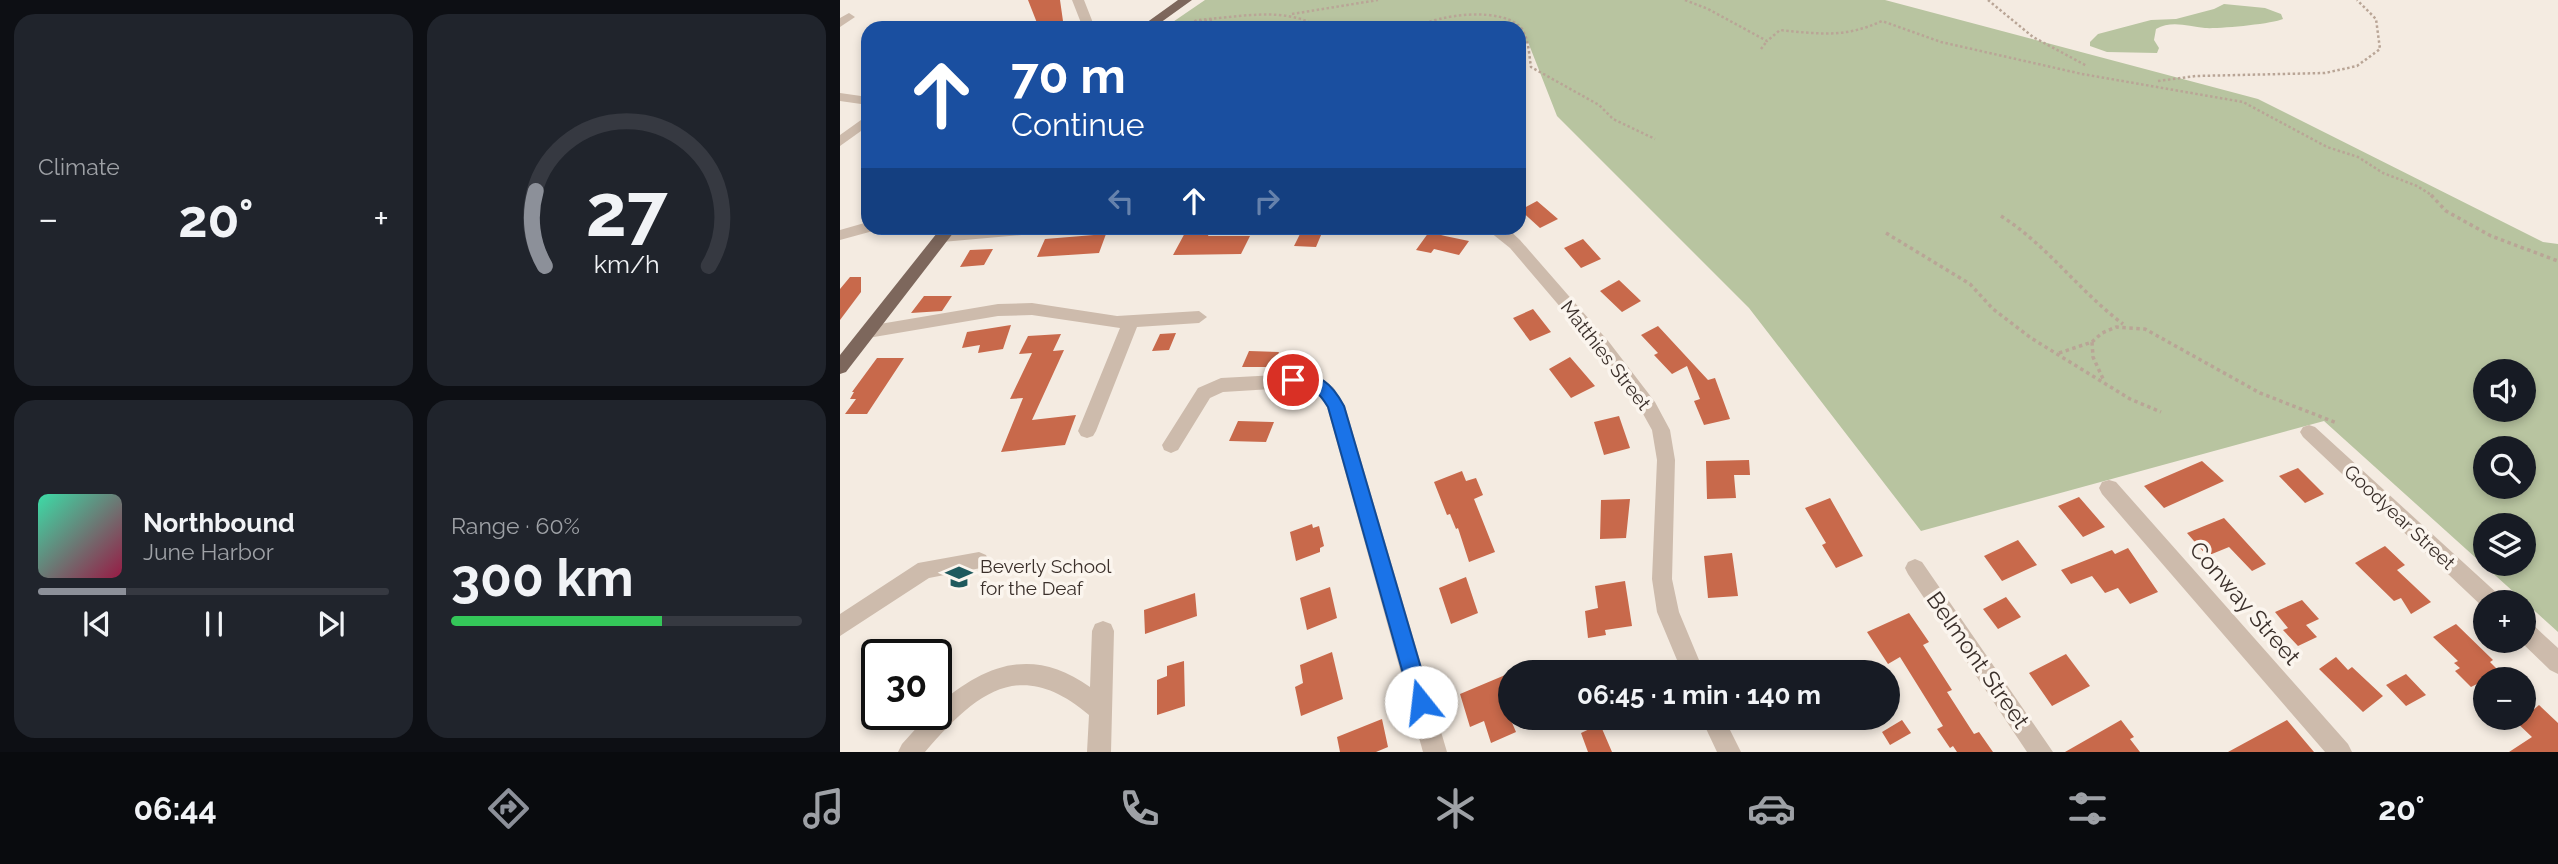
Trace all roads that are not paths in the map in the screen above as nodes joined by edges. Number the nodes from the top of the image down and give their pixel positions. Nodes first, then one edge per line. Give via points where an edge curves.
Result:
1 (1078, 0) edge
2 (1186, 0) edge
3 (1086, 21) edge
4 (1155, 21) edge
5 (840, 97) edge
6 (861, 100) edge
7 (861, 125) edge
8 (840, 142) edge
9 (861, 229) edge
10 (840, 235) edge
11 (943, 235) edge
12 (1506, 235) edge
13 (1199, 317) dead end
14 (1131, 321) junction
15 (868, 332) junction
16 (840, 367) edge
17 (1087, 431) dead end
18 (2309, 432) dead end
19 (1171, 445) dead end
20 (2109, 488) dead end
21 (979, 561) dead end
22 (1914, 568) dead end
23 (2479, 590) edge
24 (840, 626) edge
25 (1103, 631) dead end
26 (2536, 642) edge
27 (1688, 660) edge
28 (2558, 663) edge
29 (1101, 711) junction
30 (1718, 730) edge
31 (910, 752) edge
32 (1099, 752) edge
33 (1435, 752) edge
34 (1729, 752) edge
35 (2041, 752) edge
36 (2340, 752) edge

1 - 3 street
2 - 4 main road
5 - 6 street
7 - 8 street
9 - 10 street
11 - 15 main road
12 - 27 street, Matthies Street via 1603,346 1661,430 1666,460 1662,579 1668,612
13 - 14 street
14 - 15 street via 1032,309 998,310
14 - 17 street
15 - 16 main road
18 - 23 street, Goodyear Street
19 - 33 street via 1204,393 1221,385 1311,380 1328,393 1336,406
20 - 36 street, Conway Street
21 - 24 street via 925,570
22 - 35 street, Belmont Street
25 - 29 street
26 - 28 street
29 - 31 street via 1059,680 1034,674 1009,676 964,696
29 - 32 street
30 - 34 street

